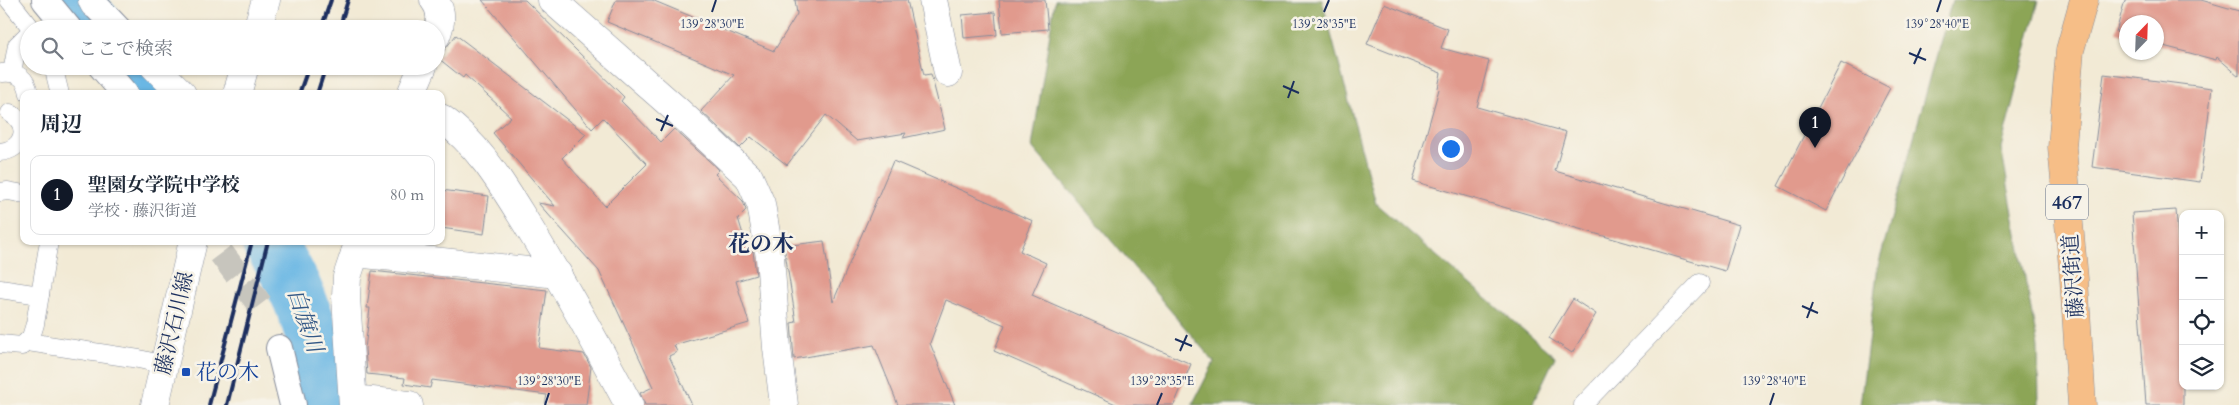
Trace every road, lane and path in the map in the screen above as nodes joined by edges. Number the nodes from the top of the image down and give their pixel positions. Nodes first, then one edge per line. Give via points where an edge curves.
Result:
1 (9, 0) edge
2 (45, 0) edge
3 (266, 0) edge
4 (434, 0) edge
5 (552, 0) edge
6 (933, 0) edge
7 (2084, 0) edge
8 (94, 1) edge
9 (25, 20) edge
10 (62, 20) edge
11 (110, 20) edge
12 (260, 20) edge
13 (441, 20) edge
14 (20, 42) edge
15 (948, 72) dead end
16 (6, 73) edge
17 (55, 75) edge
18 (109, 75) edge
19 (163, 75) edge
20 (242, 75) edge
21 (419, 75) edge
22 (28, 90) edge
23 (59, 90) edge
24 (122, 90) edge
25 (178, 90) edge
26 (238, 90) edge
27 (413, 90) edge
28 (11, 110) edge
29 (445, 121) edge
30 (20, 123) edge
31 (20, 140) edge
32 (0, 152) edge
33 (0, 192) edge
34 (20, 194) edge
35 (48, 245) edge
36 (192, 245) edge
37 (357, 247) edge
38 (558, 274) junction
39 (1700, 283) dead end
40 (0, 289) edge
41 (40, 294) junction
42 (28, 342) junction
43 (0, 344) edge
44 (279, 348) dead end
45 (164, 365) junction
46 (353, 402) edge
47 (155, 405) edge
48 (293, 405) edge
49 (410, 405) edge
50 (629, 405) edge
51 (784, 405) edge
52 (1583, 405) edge
53 (2082, 405) edge

1 - 9 lane
2 - 10 street
3 - 12 street
4 - 13 street
5 - 51 street via 749,177 761,204 770,257
6 - 15 street
7 - 53 highway, 藤沢街道 / 467 via 2070,50 2062,147
8 - 11 street
14 - 16 lane
16 - 22 lane via 24,80
17 - 23 lane
18 - 24 street
19 - 25 street
20 - 26 street
21 - 27 street
28 - 30 lane
29 - 38 street via 462,132 481,155
31 - 32 lane via 16,147
33 - 34 lane
35 - 41 lane
36 - 45 street, 藤沢石川線
37 - 38 street
37 - 46 street via 347,277 346,298
38 - 50 street
39 - 52 lane
40 - 41 lane
41 - 42 lane
42 - 43 lane via 22,346
42 - 45 lane
44 - 48 street
45 - 47 street, 藤沢石川線
46 - 49 street

